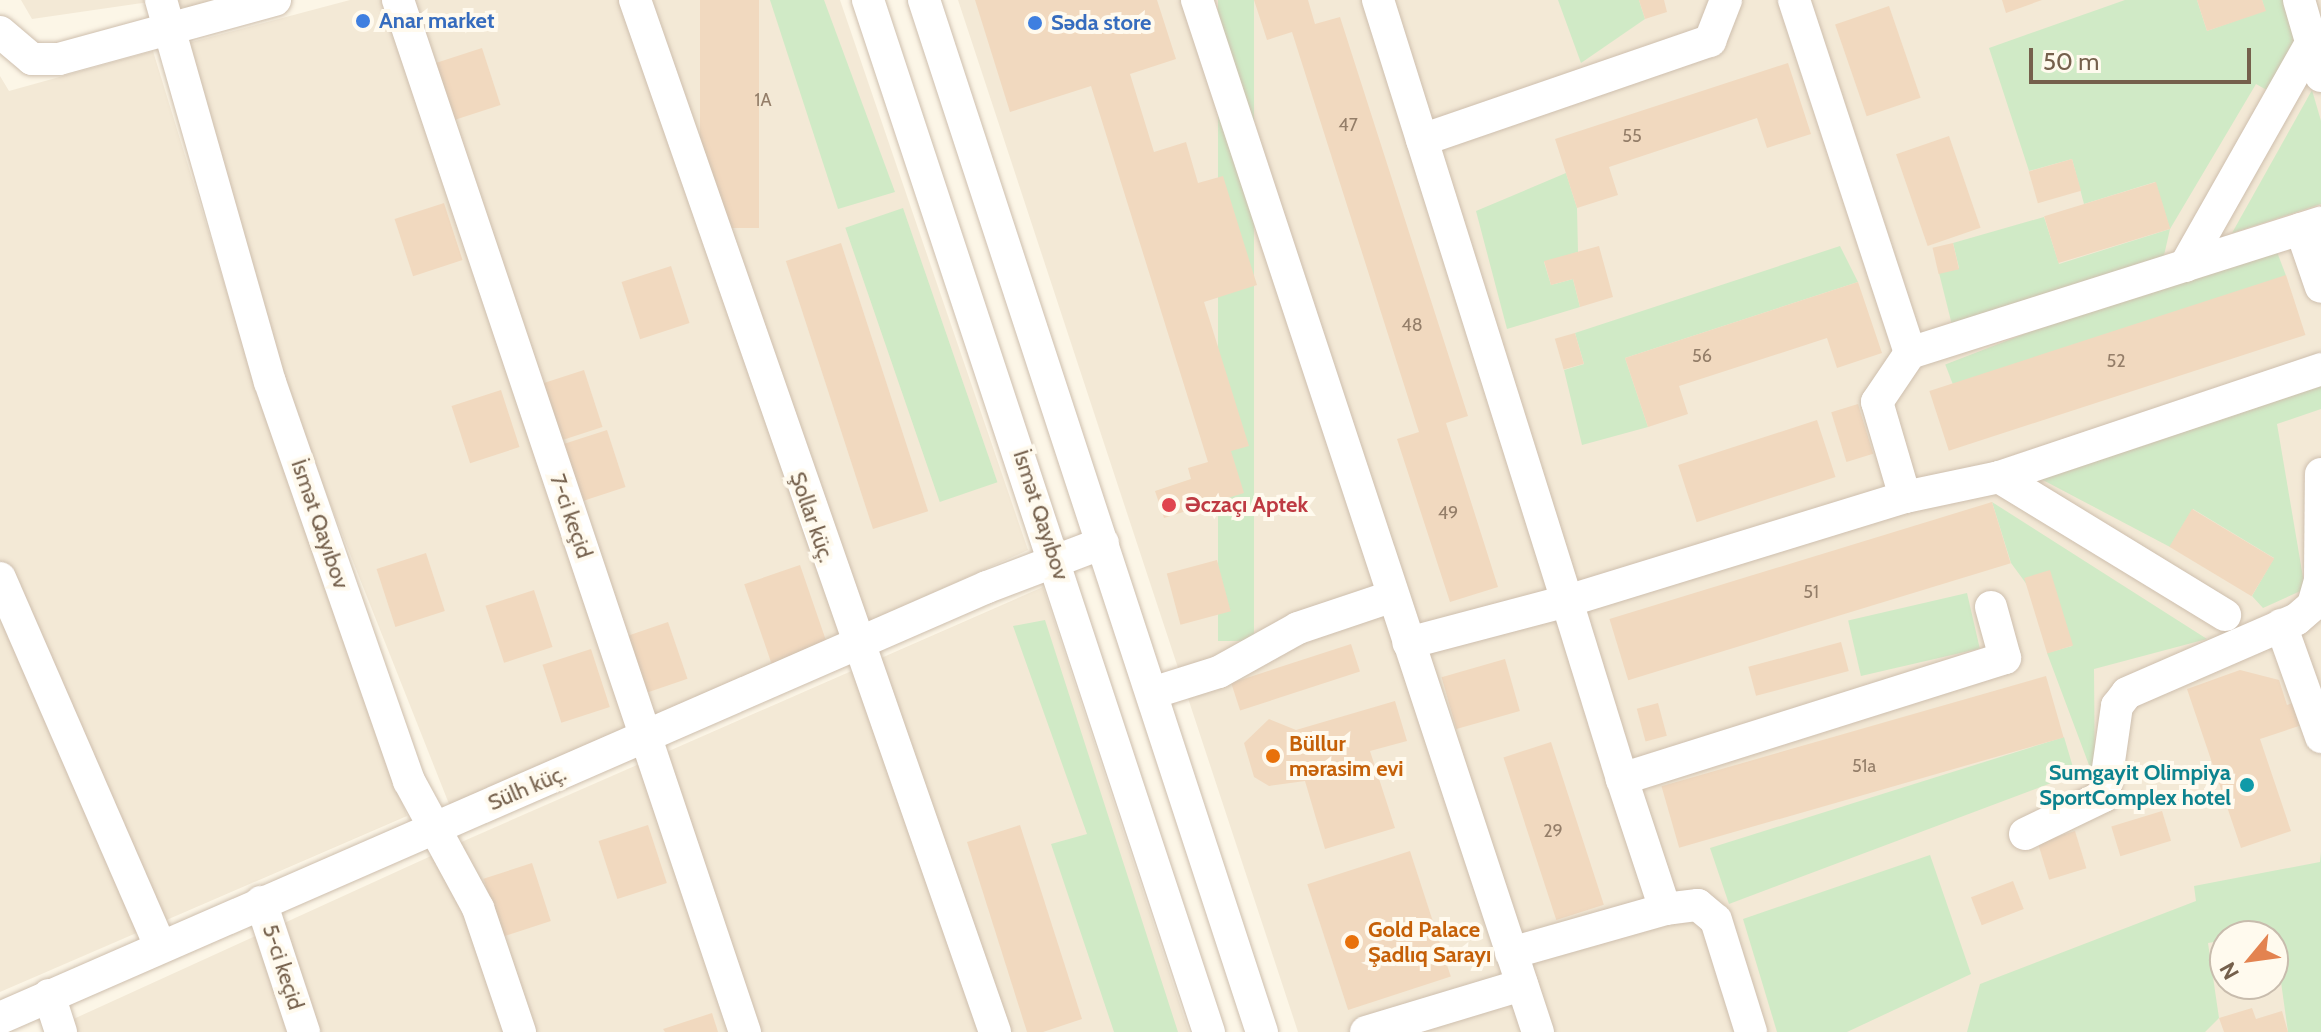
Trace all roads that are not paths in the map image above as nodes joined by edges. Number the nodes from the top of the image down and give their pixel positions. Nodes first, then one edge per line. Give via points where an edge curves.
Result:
1 (161, 0) edge
2 (275, 0) edge
3 (398, 0) edge
4 (635, 0) edge
5 (868, 0) edge
6 (924, 0) edge
7 (1197, 0) edge
8 (1378, 0) edge
9 (1726, 0) edge
10 (1794, 0) edge
11 (2299, 0) edge
12 (170, 31) junction
13 (0, 32) edge
14 (2311, 43) junction
15 (2321, 76) edge
16 (1422, 140) junction
17 (2311, 226) edge
18 (2185, 266) junction
19 (2321, 287) edge
20 (1910, 353) junction
21 (2321, 369) edge
22 (2321, 474) edge
23 (1999, 477) junction
24 (1905, 497) junction
25 (1103, 543) junction
26 (1056, 560) junction
27 (0, 578) edge
28 (1390, 597) junction
29 (1567, 601) junction
30 (1991, 607) dead end
31 (2225, 615) dead end
32 (2281, 625) junction
33 (1408, 643) junction
34 (856, 645) junction
35 (1152, 693) junction
36 (645, 737) junction
37 (2321, 737) edge
38 (1622, 779) junction
39 (433, 828) junction
40 (2025, 834) dead end
41 (261, 902) junction
42 (1665, 909) junction
43 (160, 946) junction
44 (1511, 953) junction
45 (1522, 985) junction
46 (49, 995) junction
47 (0, 1018) edge
48 (61, 1032) edge
49 (304, 1032) edge
50 (520, 1032) edge
51 (745, 1032) edge
52 (995, 1032) edge
53 (1209, 1032) edge
54 (1262, 1032) edge
55 (1366, 1032) edge
56 (1538, 1032) edge
57 (1751, 1032) edge

1 - 12 street, İsmət Qayıbov
2 - 12 street
3 - 36 street, 7-ci keçid
4 - 34 street, Şollar küç.
5 - 26 street, İsmət Qayıbov
6 - 25 street
7 - 28 street
8 - 16 street
9 - 16 street via 1710,41
10 - 20 street
11 - 14 street
12 - 13 street via 59,59 32,59
12 - 39 street, İsmət Qayıbov via 270,382 409,781
14 - 15 street
14 - 18 street
16 - 29 street
17 - 18 street
17 - 19 street
18 - 20 street
20 - 24 street via 1877,402
21 - 23 street
22 - 32 street via 2320,580 2313,605
23 - 24 street
23 - 31 street
24 - 29 street
25 - 26 street, Sülh küç.
25 - 35 street
26 - 34 street, Sülh küç.
26 - 53 street, İsmət Qayıbov
27 - 43 street
28 - 33 street
28 - 35 street via 1298,628 1219,672
29 - 33 street
29 - 38 street
30 - 38 street via 2005,658
32 - 37 street
32 - 40 street via 2127,693 2117,706 2104,796
33 - 44 street
34 - 36 street, Sülh küç.
34 - 52 street, Şollar küç.
35 - 54 street
36 - 39 street, Sülh küç.
36 - 51 street, 7-ci keçid
38 - 42 street
39 - 41 street, Sülh küç.
39 - 50 street, İsmət Qayıbov via 478,908
41 - 43 street, Sülh küç.
41 - 49 street, 5-ci keçid
42 - 44 street
42 - 57 street via 1698,905 1716,920
43 - 46 street, Sülh küç.
44 - 45 street
45 - 55 street
45 - 56 street
46 - 47 street, Sülh küç.
46 - 48 street

